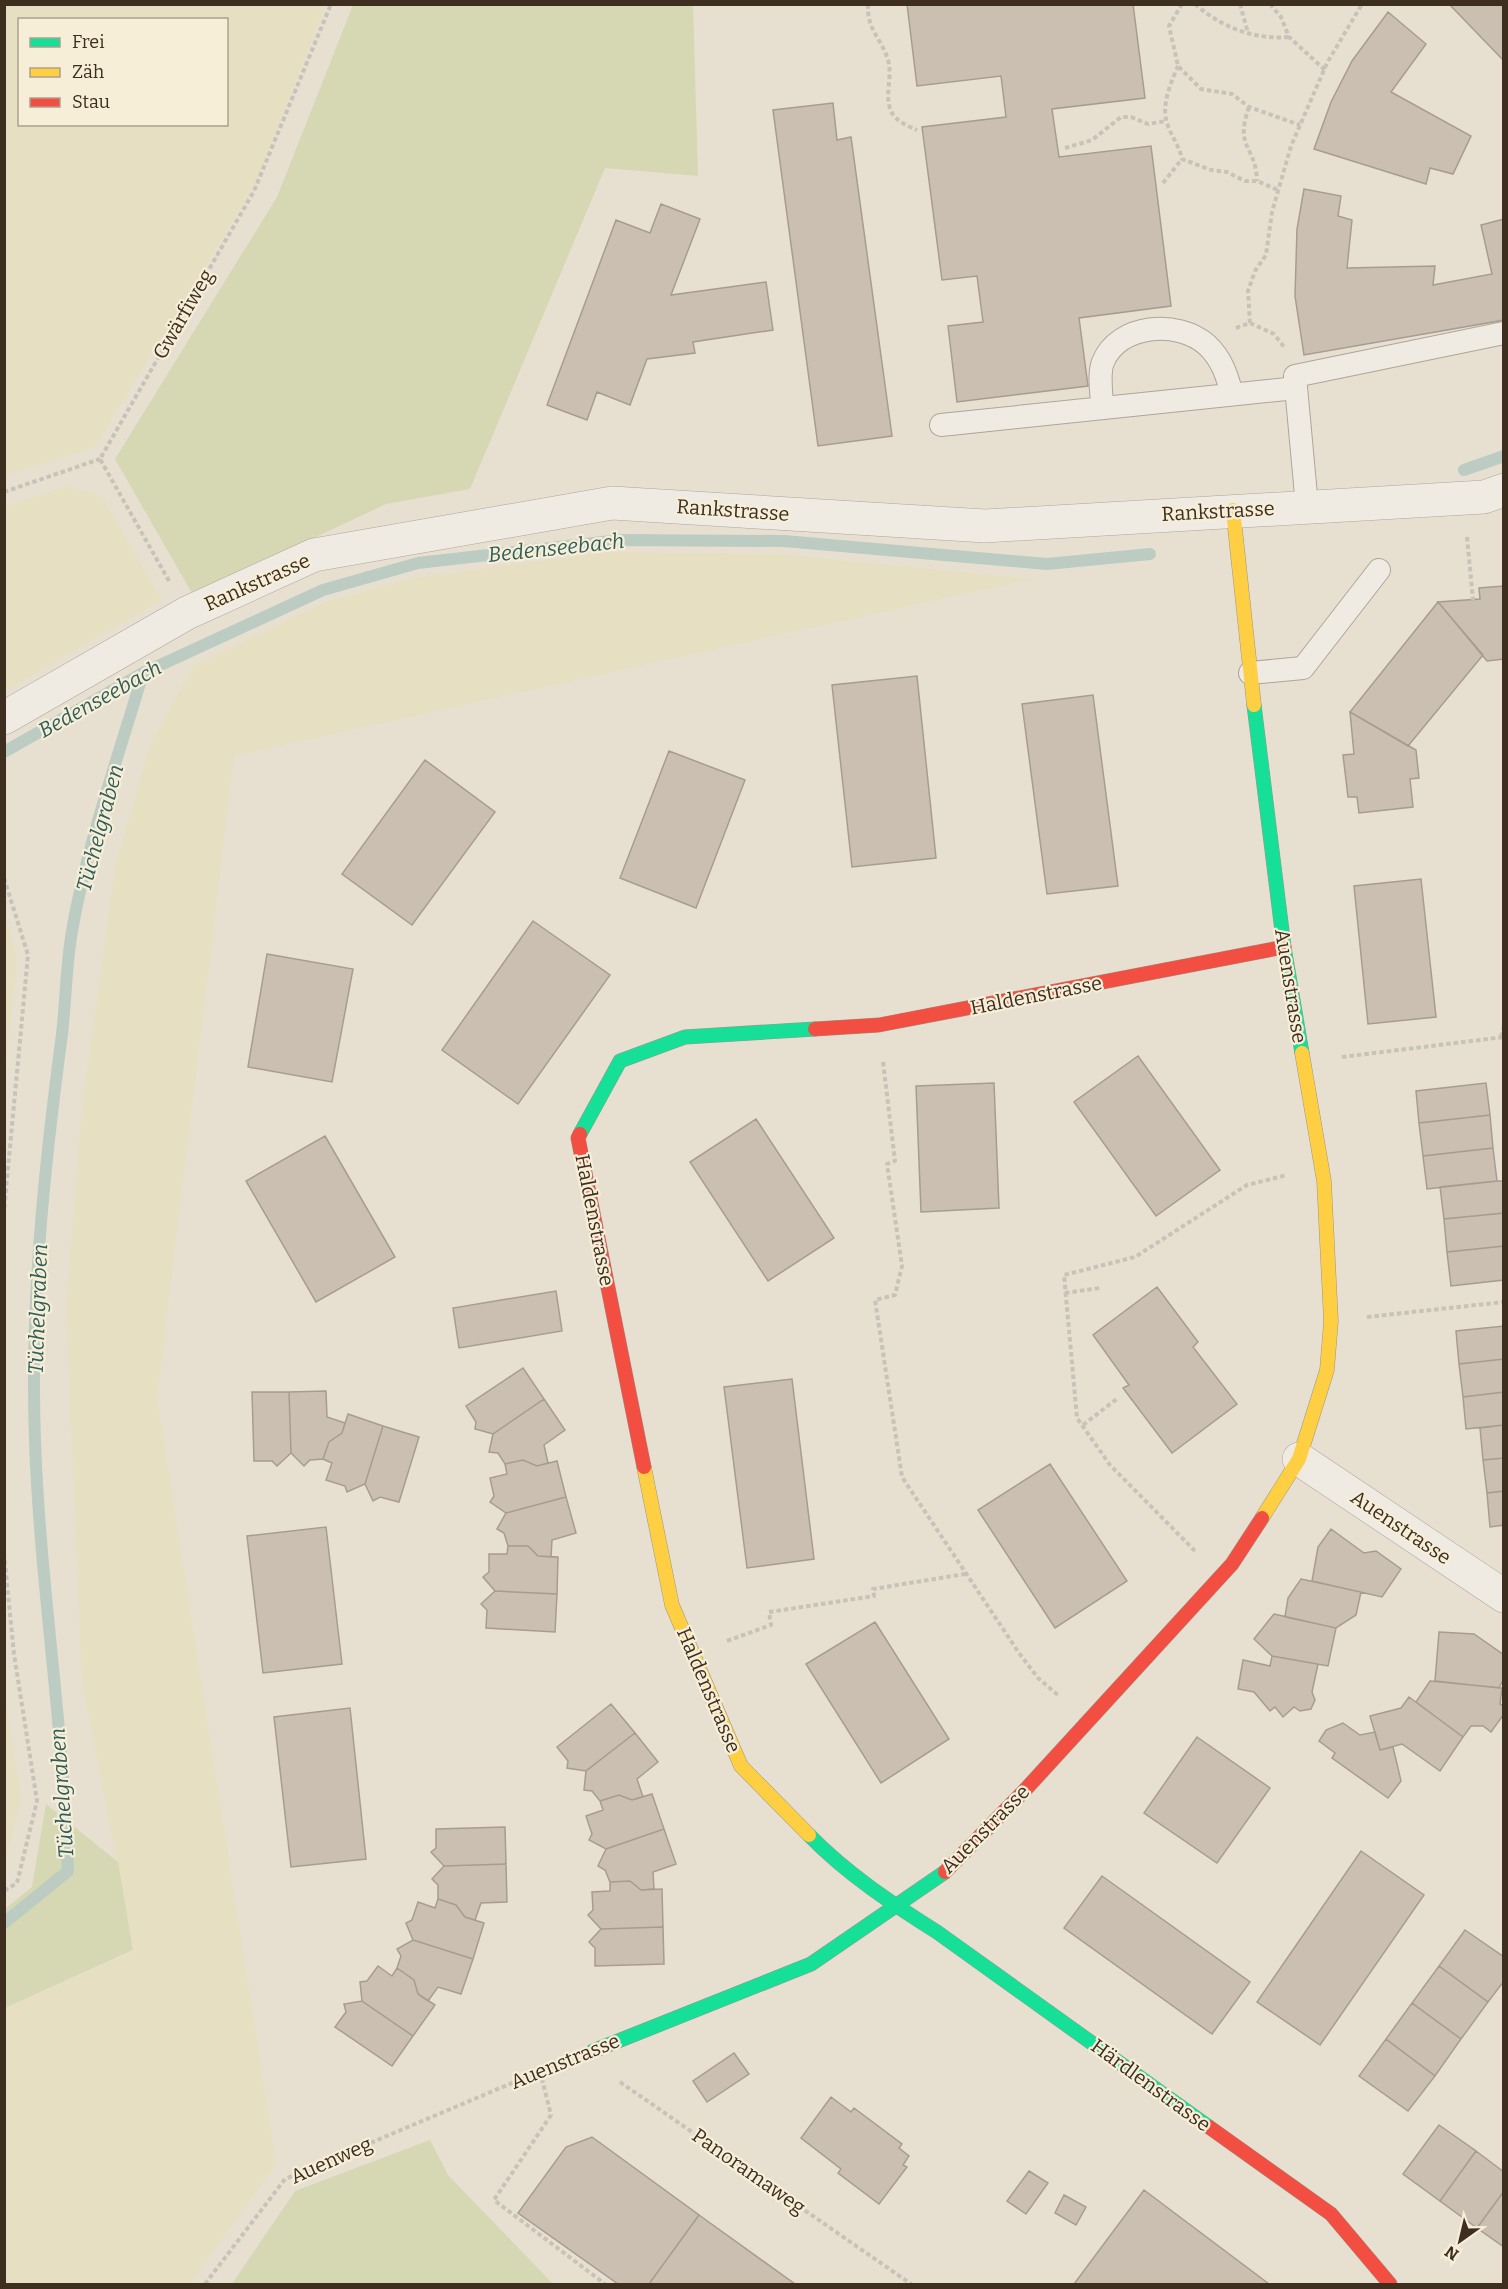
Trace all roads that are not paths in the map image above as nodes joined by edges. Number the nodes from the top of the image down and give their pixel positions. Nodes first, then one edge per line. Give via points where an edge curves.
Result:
1 (1503, 333) edge
2 (1296, 382) junction
3 (1232, 394) junction
4 (1102, 408) junction
5 (940, 425) dead end
6 (1503, 490) edge
7 (1307, 506) junction
8 (1233, 510) junction
9 (1379, 570) dead end
10 (1250, 673) junction
11 (4, 718) edge
12 (1284, 947) junction
13 (1299, 1459) junction
14 (1503, 1596) edge
15 (894, 1905) junction
16 (593, 2051) road end
17 (1390, 2284) edge

1 - 2 lane
2 - 3 lane
2 - 7 lane
3 - 4 lane
3 - 4 lane via 1226,370 1206,344 1171,328 1127,335 1110,346 1101,365
4 - 5 lane
6 - 7 street, Rankstrasse via 1484,497
7 - 8 street, Rankstrasse
8 - 10 street, Auenstrasse
8 - 11 street, Rankstrasse via 986,526 612,503 314,555 187,613
9 - 10 lane via 1303,668
10 - 12 street, Auenstrasse
12 - 13 street, Auenstrasse via 1324,1181 1331,1321 1327,1370
12 - 15 street, Haldenstrasse via 879,1025 685,1037 620,1061 578,1138 672,1605 741,1766 835,1862
13 - 14 street, Auenstrasse
13 - 15 street, Auenstrasse via 1227,1570 945,1872
15 - 16 street, Auenstrasse via 811,1964
15 - 17 street, Härdlenstrasse via 1331,2214

